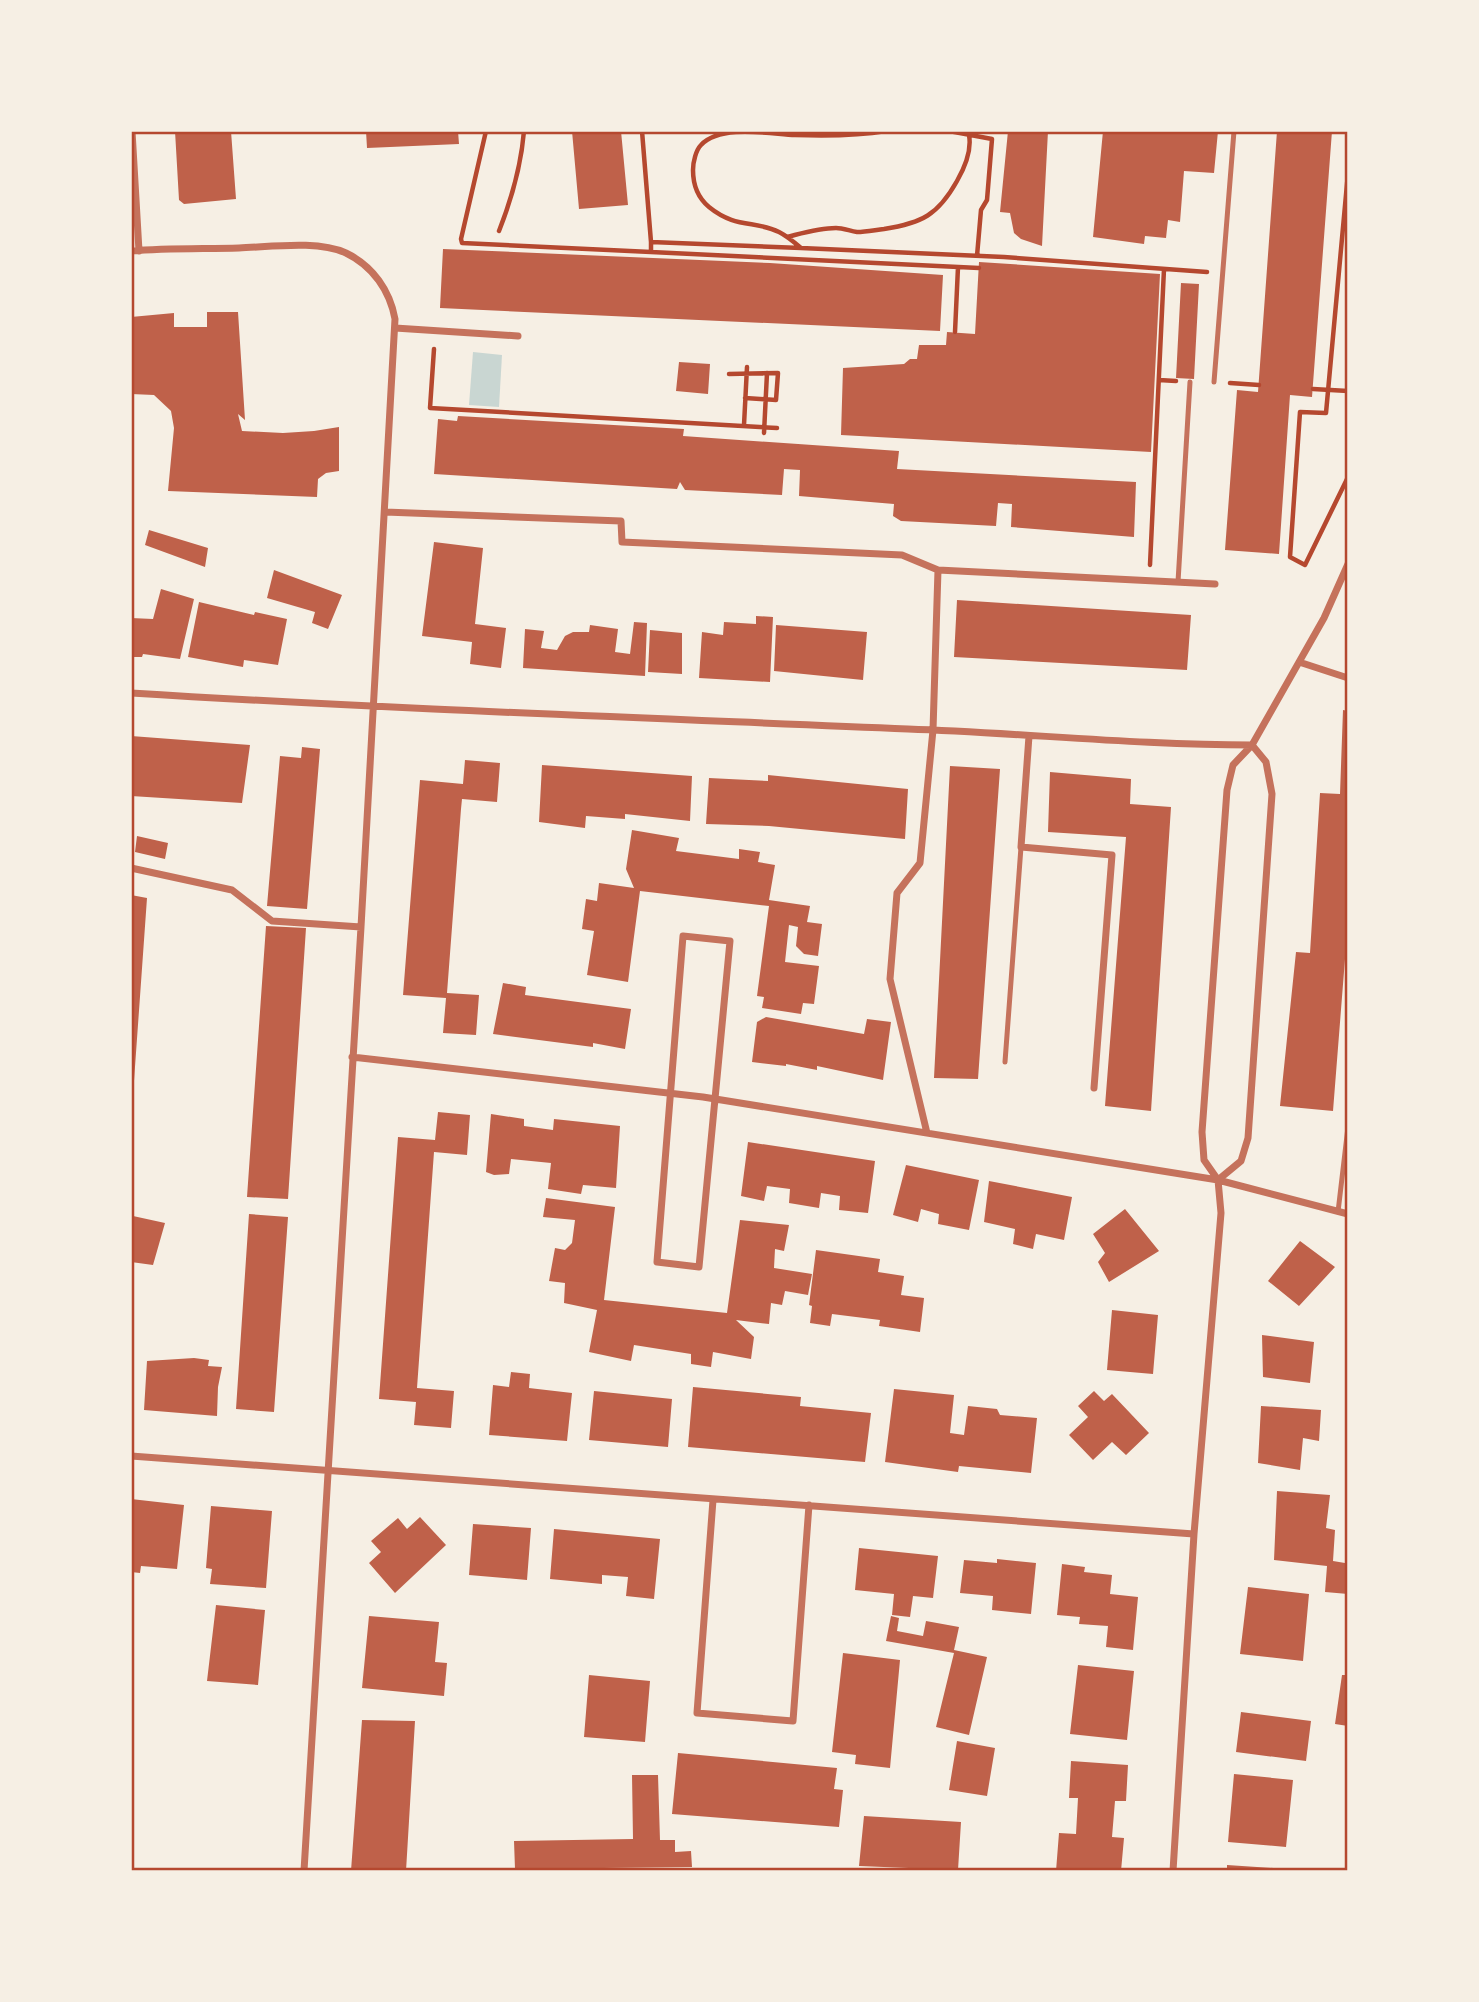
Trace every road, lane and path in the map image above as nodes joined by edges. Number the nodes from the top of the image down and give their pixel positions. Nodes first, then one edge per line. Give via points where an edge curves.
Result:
1 (132, 131) edge
2 (486, 131) edge
3 (524, 131) edge
4 (642, 131) edge
5 (886, 131) edge
6 (950, 131) edge
7 (1234, 131) edge
8 (969, 135) junction
9 (1348, 173) edge
10 (499, 231) dead end
11 (787, 237) junction
12 (651, 242) junction
13 (801, 247) junction
14 (135, 251) edge
15 (651, 252) junction
16 (977, 256) junction
17 (958, 267) junction
18 (979, 268) dead end
19 (1164, 269) junction
20 (1222, 273) junction
21 (395, 328) junction
22 (436, 331) junction
23 (955, 332) dead end
24 (518, 336) dead end
25 (747, 367) dead end
26 (747, 373) junction
27 (767, 373) junction
28 (729, 374) dead end
29 (1190, 382) dead end
30 (1214, 382) dead end
31 (1228, 383) dead end
32 (1259, 385) dead end
33 (1313, 389) dead end
34 (1328, 390) junction
35 (1348, 391) edge
36 (746, 398) junction
37 (765, 399) junction
38 (744, 425) junction
39 (764, 427) junction
40 (777, 428) dead end
41 (764, 433) dead end
42 (1348, 477) edge
43 (386, 512) junction
44 (1348, 564) edge
45 (938, 570) junction
46 (1149, 581) junction
47 (1178, 582) junction
48 (1215, 584) dead end
49 (1298, 662) junction
50 (1348, 678) edge
51 (131, 693) edge
52 (374, 708) junction
53 (933, 730) junction
54 (1029, 736) junction
55 (1252, 745) junction
56 (1021, 847) junction
57 (131, 868) edge
58 (361, 927) junction
59 (352, 1057) junction
60 (1005, 1062) dead end
61 (1094, 1088) dead end
62 (670, 1093) junction
63 (716, 1099) junction
64 (1348, 1127) edge
65 (927, 1133) junction
66 (1218, 1180) junction
67 (1338, 1212) junction
68 (1348, 1214) edge
69 (131, 1456) edge
70 (329, 1471) junction
71 (713, 1500) junction
72 (809, 1506) junction
73 (1194, 1534) junction
74 (304, 1871) edge
75 (1173, 1871) edge

1 - 14 street
2 - 15 path via 462,243
3 - 10 path via 519,171
4 - 12 path
5 - 11 path via 836,135 738,132 701,145 693,180 703,202 732,221
6 - 8 path
7 - 20 lane
8 - 11 path via 963,171 946,201 928,216 883,229 825,229
8 - 16 path via 992,139
9 - 34 path
11 - 13 path
12 - 13 path
12 - 15 path
13 - 16 path
14 - 21 street via 333,248 377,277 392,302
15 - 17 path
16 - 19 path
17 - 18 path
17 - 23 path
19 - 20 path
19 - 46 path
20 - 30 lane
21 - 22 street
21 - 43 street
22 - 24 street
22 - 38 path via 430,408
25 - 26 path
26 - 27 path
26 - 28 path
26 - 36 path
27 - 37 path
27 - 37 path via 778,373 776,400
29 - 47 lane
31 - 32 path
33 - 34 path
34 - 35 path
34 - 42 path via 1326,413 1300,412 1290,557 1304,565
36 - 37 path
36 - 38 path
37 - 39 path
38 - 39 path
39 - 40 path
39 - 41 path
43 - 45 street via 621,521 622,542 902,555
43 - 52 street
44 - 49 street
45 - 46 street
45 - 53 street
46 - 47 street
47 - 48 street
49 - 50 street
49 - 55 street
51 - 52 street
52 - 53 street
52 - 58 street
53 - 54 street
53 - 65 street via 920,863 897,893 890,979
54 - 55 street
54 - 56 street
55 - 66 street via 1233,765 1227,790 1202,1132 1204,1160
55 - 66 street via 1266,762 1272,794 1248,1138 1241,1161
56 - 60 lane
56 - 61 street via 1112,855
57 - 58 street via 232,890 272,920
58 - 59 street
59 - 62 street
59 - 70 street
62 - 63 street
62 - 63 street via 683,936 730,941
62 - 63 street via 657,1262 699,1267
63 - 65 street
64 - 67 lane
65 - 66 street
66 - 67 street
66 - 73 street via 1221,1213
67 - 68 street
69 - 70 street
70 - 71 street
70 - 74 street
71 - 72 street
71 - 72 street via 697,1713 793,1721
72 - 73 street
73 - 75 street

